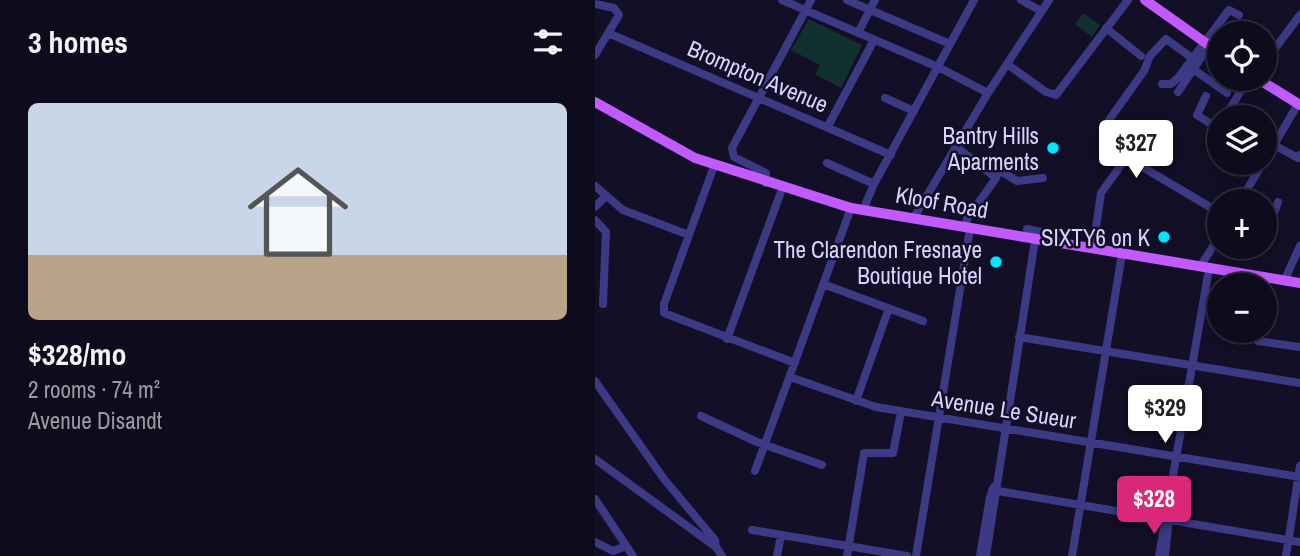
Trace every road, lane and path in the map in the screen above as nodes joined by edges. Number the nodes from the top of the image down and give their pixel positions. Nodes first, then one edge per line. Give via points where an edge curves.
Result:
1 (782, 0) edge
2 (811, 0) edge
3 (848, 0) edge
4 (876, 0) edge
5 (974, 0) edge
6 (1021, 0) edge
7 (1049, 0) edge
8 (1128, 0) edge
9 (1145, 0) edge
10 (1165, 0) edge
11 (595, 4) edge
12 (805, 10) junction
13 (870, 10) junction
14 (1158, 10) junction
15 (1041, 11) junction
16 (1239, 15) dead end
17 (1300, 15) edge
18 (1106, 28) junction
19 (608, 33) junction
20 (858, 33) junction
21 (874, 40) junction
22 (950, 44) junction
23 (1206, 44) junction
24 (1277, 48) edge
25 (595, 55) edge
26 (1141, 56) dead end
27 (1192, 58) junction
28 (1007, 64) junction
29 (938, 67) junction
30 (1193, 69) junction
31 (1162, 84) dead end
32 (1277, 91) edge
33 (1178, 92) dead end
34 (988, 93) junction
35 (1227, 93) dead end
36 (1206, 96) dead end
37 (759, 97) junction
38 (885, 98) dead end
39 (595, 102) edge
40 (1299, 105) edge
41 (914, 111) junction
42 (1207, 121) edge
43 (828, 127) junction
44 (1277, 140) edge
45 (1132, 142) dead end
46 (955, 146) junction
47 (1277, 147) edge
48 (891, 155) junction
49 (1300, 155) edge
50 (827, 163) dead end
51 (714, 166) junction
52 (996, 176) junction
53 (1042, 178) dead end
54 (766, 183) junction
55 (874, 184) junction
56 (595, 186) edge
57 (782, 189) junction
58 (605, 197) junction
59 (1278, 202) dead end
60 (1207, 205) edge
61 (1277, 205) edge
62 (595, 207) edge
63 (851, 208) junction
64 (863, 210) junction
65 (913, 219) junction
66 (595, 220) edge
67 (968, 228) junction
68 (1027, 229) dead end
69 (689, 235) junction
70 (1037, 240) junction
71 (1300, 246) edge
72 (1093, 249) junction
73 (1122, 254) junction
74 (1209, 259) edge
75 (1205, 268) junction
76 (1284, 281) junction
77 (823, 284) junction
78 (1300, 284) edge
79 (603, 304) dead end
80 (889, 309) junction
81 (923, 321) dead end
82 (1019, 337) junction
83 (727, 339) junction
84 (1272, 343) edge
85 (1300, 347) edge
86 (1106, 352) junction
87 (795, 363) junction
88 (1193, 366) junction
89 (790, 377) junction
90 (595, 381) edge
91 (1300, 383) edge
92 (856, 401) junction
93 (901, 412) junction
94 (701, 416) dead end
95 (939, 418) junction
96 (1004, 429) junction
97 (1091, 443) junction
98 (764, 444) junction
99 (1178, 457) junction
100 (595, 459) edge
101 (822, 465) dead end
102 (1300, 466) edge
103 (755, 471) dead end
104 (1299, 477) edge
105 (994, 489) junction
106 (595, 499) edge
107 (1081, 505) junction
108 (1168, 519) junction
109 (752, 530) dead end
110 (781, 535) junction
111 (1288, 540) junction
112 (595, 542) edge
113 (1300, 542) edge
114 (626, 546) junction
115 (848, 546) junction
116 (716, 547) junction
117 (633, 556) edge
118 (722, 556) edge
119 (777, 556) edge
120 (847, 556) edge
121 (907, 556) edge
122 (916, 556) edge
123 (980, 556) edge
124 (986, 556) edge
125 (1072, 556) edge
126 (1159, 556) edge
127 (1165, 556) edge
128 (1286, 556) edge

1 - 12 street
2 - 12 street
3 - 13 street
4 - 13 street
5 - 22 street
6 - 15 street
7 - 15 street
8 - 18 street
9 - 14 main road
10 - 14 street
11 - 19 street via 612,8 618,16
12 - 20 street
12 - 37 street
13 - 20 street
13 - 22 street
14 - 23 main road
15 - 28 street
16 - 23 street via 1229,10
17 - 24 street
18 - 26 street
18 - 28 street via 1056,95
19 - 25 street
19 - 37 street, Brompton Avenue
20 - 21 street
21 - 29 street
21 - 43 street
22 - 29 street
23 - 27 street
23 - 30 street
27 - 31 street via 1175,81
27 - 45 street via 1164,39 1150,56 1109,120
28 - 34 street
29 - 34 street
29 - 41 street
30 - 33 street
30 - 35 street
32 - 40 main road
34 - 46 street
36 - 42 street via 1196,110
37 - 43 street, Brompton Avenue
37 - 54 street via 732,150 736,158 766,173
38 - 41 street
39 - 51 main road, Kloof Road
40 - 44 street
41 - 48 street
43 - 48 street, Brompton Avenue
46 - 52 street
46 - 65 street
47 - 49 street via 1298,158
48 - 55 street
50 - 55 street
51 - 54 main road, Kloof Road
51 - 69 street
52 - 53 street via 1002,171 1017,181
52 - 67 street via 967,219
54 - 57 main road, Kloof Road
55 - 64 street
56 - 58 street
57 - 63 main road, Kloof Road
57 - 83 street
58 - 62 street
58 - 69 street via 627,212
59 - 61 street
60 - 72 street via 1134,162 1124,161 1101,193
63 - 64 main road, Kloof Road
63 - 77 street
64 - 65 main road, Kloof Road
65 - 67 main road, Kloof Road
66 - 79 street via 606,232
67 - 70 main road, Kloof Road
67 - 95 street
68 - 70 street via 1041,232
69 - 83 street via 664,304 666,315
70 - 72 main road, Kloof Road
70 - 82 street
71 - 76 street
72 - 73 main road, Kloof Road
73 - 75 main road, Kloof Road
73 - 86 street
74 - 75 street
75 - 76 main road, Kloof Road
75 - 88 street
76 - 78 main road, Kloof Road
77 - 80 street
77 - 87 street
80 - 81 street
80 - 92 street
82 - 86 street
82 - 96 street
83 - 87 street
84 - 85 street
86 - 88 street
86 - 97 street
87 - 89 street
88 - 91 street
88 - 99 street
89 - 92 street, Avenue Le Sueur
89 - 98 street
90 - 116 street
92 - 93 street, Avenue Le Sueur
93 - 95 street, Avenue Le Sueur
93 - 115 street via 893,453 864,453
94 - 98 street
95 - 96 street, Avenue Le Sueur
95 - 122 street
96 - 97 street, Avenue Le Sueur
96 - 105 street
97 - 99 street, Avenue Le Sueur
97 - 107 street
98 - 101 street
98 - 103 street
99 - 104 street, Avenue Le Sueur
99 - 108 street
100 - 116 street
102 - 104 street
104 - 111 street
105 - 107 street
105 - 123 street
105 - 124 street
106 - 114 street
107 - 108 street
107 - 125 street
108 - 111 street
108 - 126 street
108 - 127 street
109 - 110 street
110 - 115 street
110 - 119 street
111 - 113 street
111 - 128 street
112 - 114 street via 613,551
114 - 117 street
115 - 120 street
115 - 121 street
116 - 118 street

